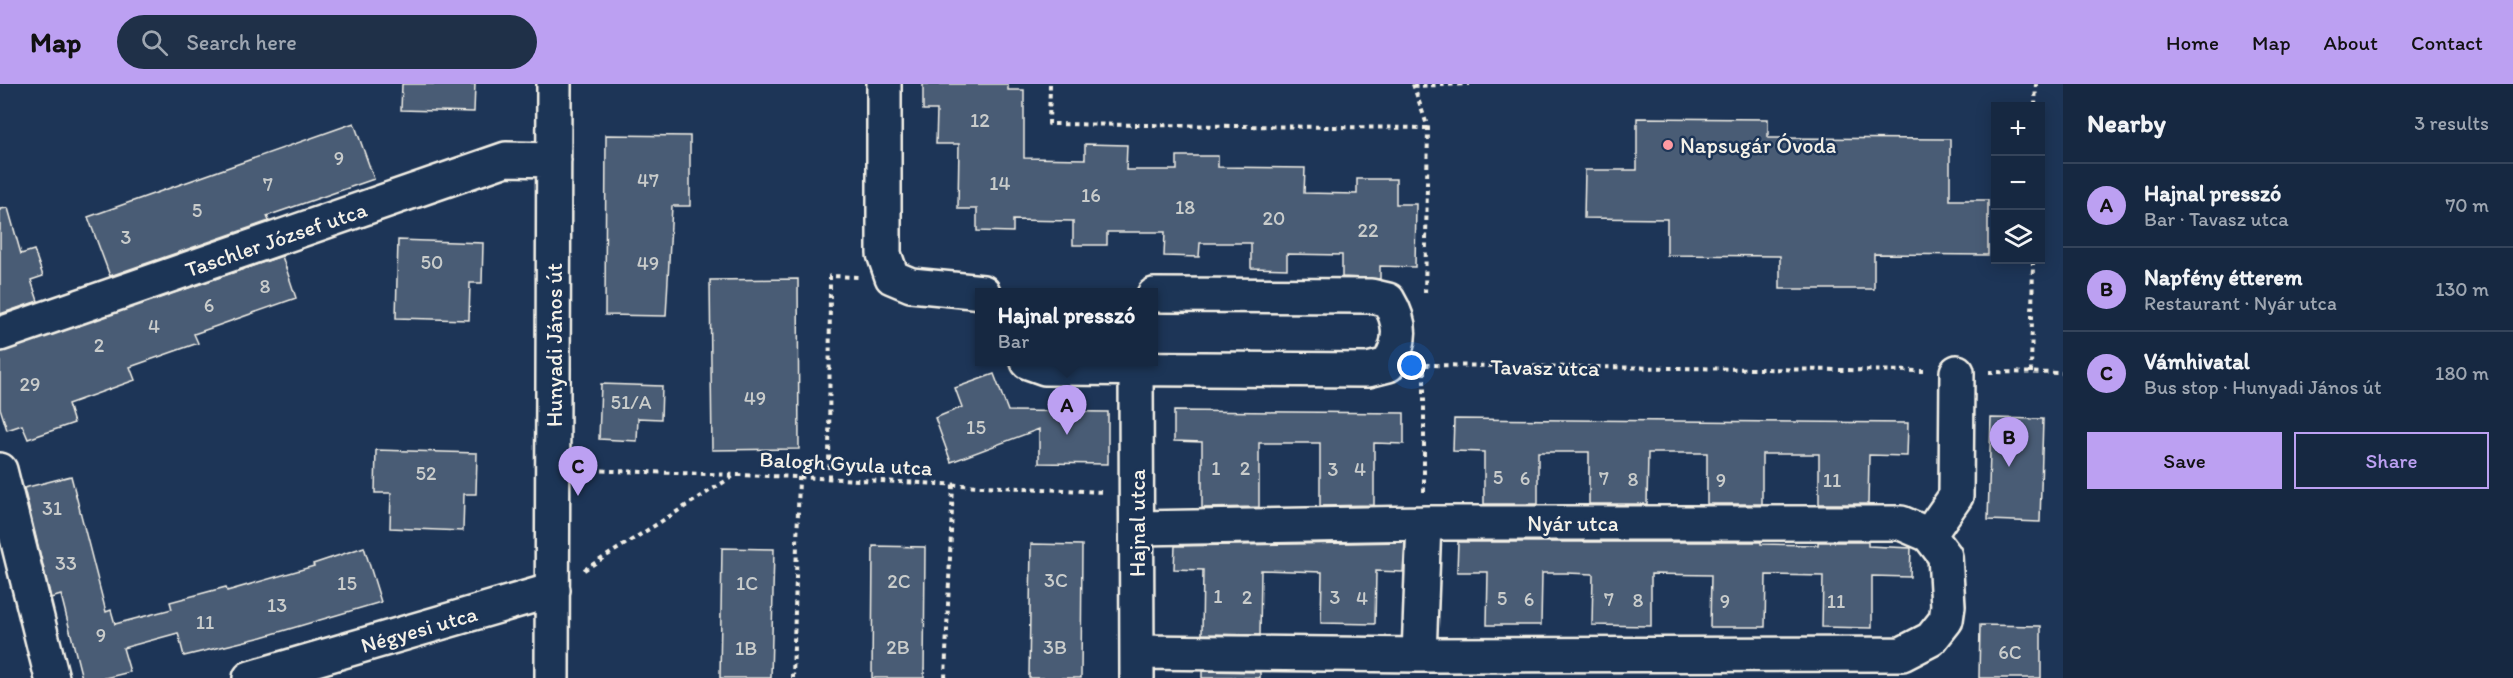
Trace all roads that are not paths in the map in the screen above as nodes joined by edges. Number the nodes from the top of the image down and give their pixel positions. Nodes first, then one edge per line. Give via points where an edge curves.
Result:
1 (554, 84) edge
2 (884, 84) edge
3 (554, 160) junction
4 (975, 291) edge
5 (1158, 295) edge
6 (0, 334) edge
7 (1039, 366) edge
8 (1137, 368) junction
9 (1957, 372) road end
10 (0, 470) edge
11 (1424, 523) junction
12 (1138, 528) junction
13 (1929, 535) junction
14 (553, 590) junction
15 (1419, 656) junction
16 (1137, 665) edge
17 (52, 678) edge
18 (250, 678) edge
19 (552, 678) edge

1 - 3 street, Hunyadi János út
2 - 4 street via 884,254 892,277 911,285
3 - 6 street, Taschler József utca via 506,159
3 - 14 street, Hunyadi János út
5 - 8 street via 1371,296 1388,300 1396,314 1398,349 1388,364 1368,370
7 - 8 street
8 - 12 street, Hajnal utca
9 - 13 street via 1956,496
10 - 17 street
11 - 12 street, Nyár utca
11 - 13 street, Nyár utca via 1900,523
11 - 15 street
12 - 16 street, Hajnal utca
13 - 15 street via 1945,556 1946,620 1931,639 1902,654
14 - 18 street, Négyesi utca
14 - 19 street, Hunyadi János út
15 - 16 street

